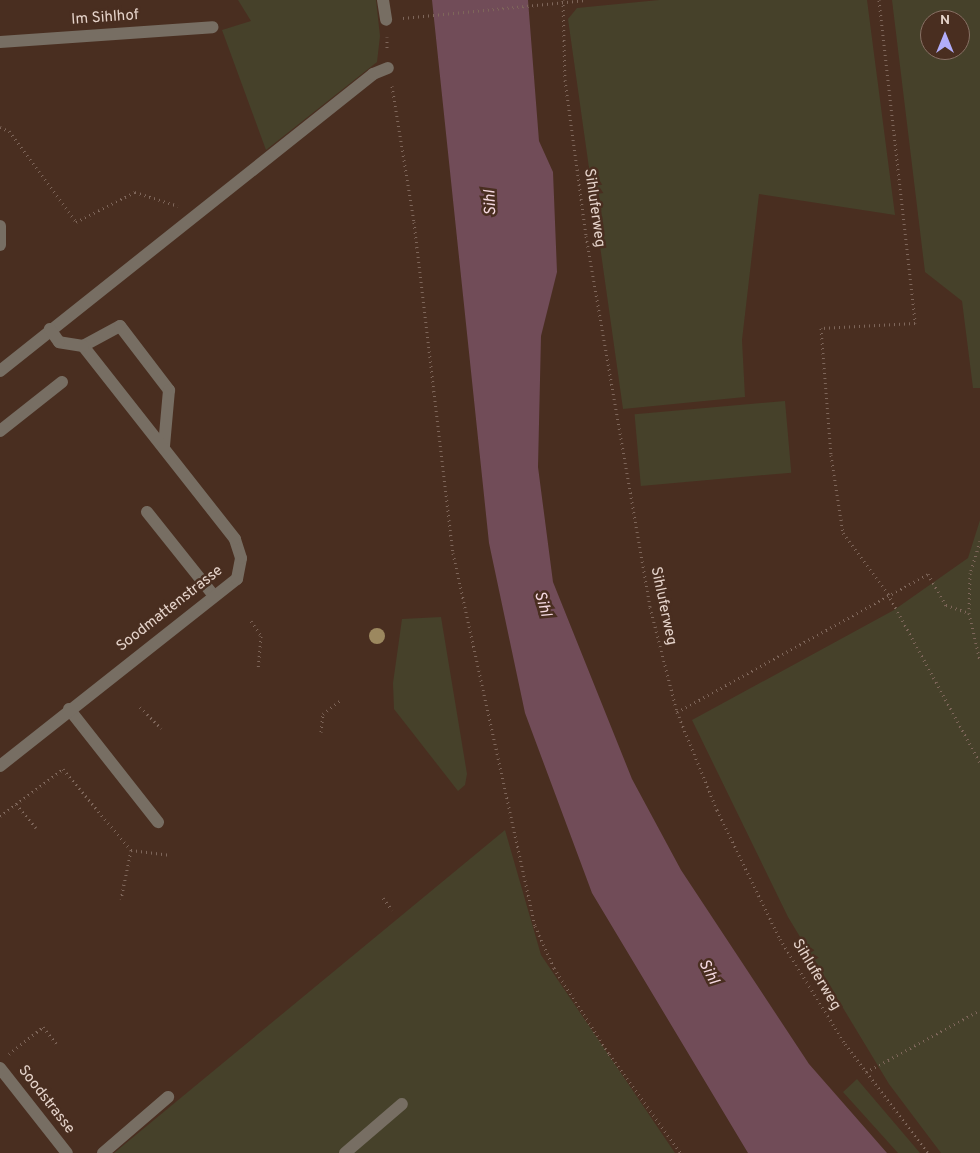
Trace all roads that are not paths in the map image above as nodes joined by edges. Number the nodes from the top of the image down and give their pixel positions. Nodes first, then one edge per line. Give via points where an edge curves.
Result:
1 (383, 0) edge
2 (390, 20) road end
3 (212, 27) dead end
4 (0, 42) edge
5 (388, 68) road end
6 (0, 226) edge
7 (0, 245) edge
8 (50, 329) junction
9 (84, 346) junction
10 (0, 371) edge
11 (62, 382) dead end
12 (0, 431) edge
13 (164, 446) junction
14 (147, 512) dead end
15 (214, 596) junction
16 (69, 709) junction
17 (0, 766) edge
18 (158, 822) dead end
19 (0, 1068) edge
20 (168, 1097) dead end
21 (402, 1104) dead end
22 (67, 1153) edge
23 (104, 1153) edge
24 (345, 1153) edge

1 - 2 street
3 - 4 street, Im Sihlhof
5 - 8 street via 373,74
6 - 7 street
8 - 9 street via 59,342
8 - 10 street
9 - 13 street, Soodmattenstrasse
9 - 13 street via 120,326 169,390
11 - 12 street
13 - 15 street, Soodmattenstrasse via 235,539 241,558 237,579
14 - 15 street
15 - 16 street, Soodmattenstrasse
16 - 17 street, Soodmattenstrasse
16 - 18 street
19 - 22 street, Soodstrasse
20 - 23 street
21 - 24 street

